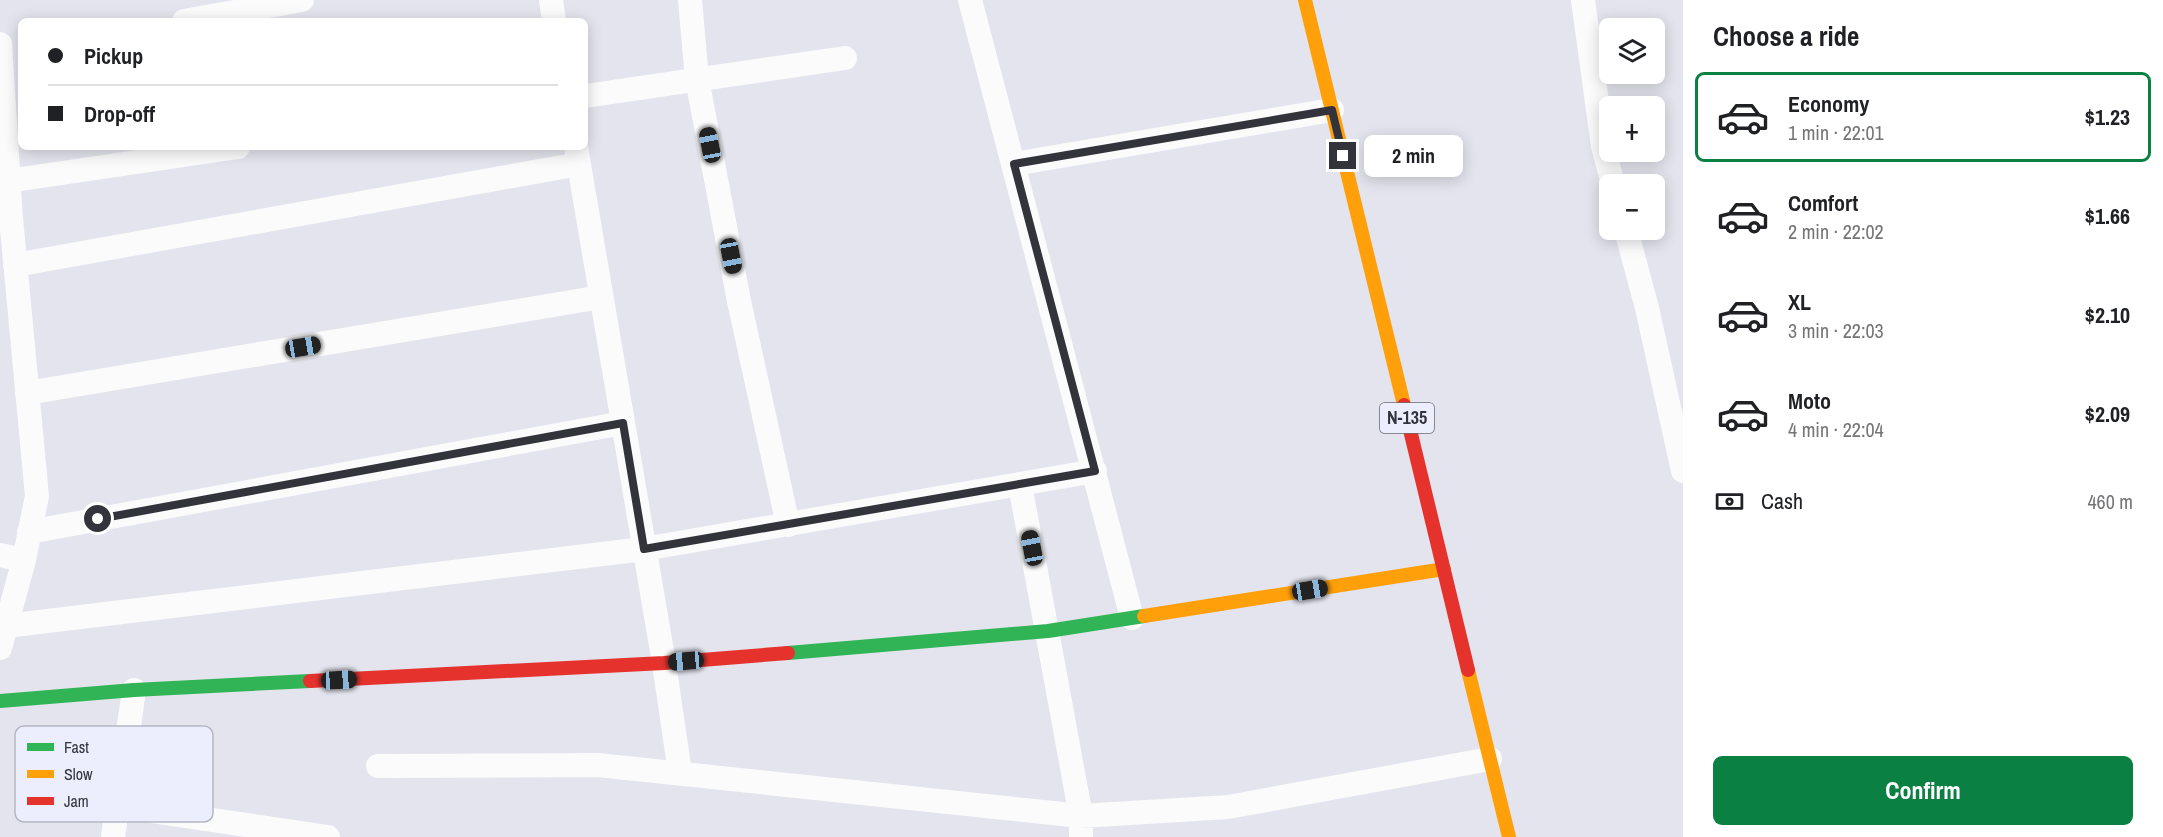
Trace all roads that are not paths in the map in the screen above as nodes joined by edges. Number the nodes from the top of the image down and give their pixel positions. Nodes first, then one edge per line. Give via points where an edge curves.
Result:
1 (302, 0) edge
2 (551, 0) edge
3 (690, 0) edge
4 (970, 0) edge
5 (1305, 0) edge
6 (1583, 0) edge
7 (201, 18) edge
8 (554, 18) edge
9 (0, 44) edge
10 (18, 51) edge
11 (1, 54) edge
12 (845, 58) dead end
13 (697, 79) junction
14 (588, 96) edge
15 (1332, 110) junction
16 (217, 150) edge
17 (577, 156) edge
18 (1014, 164) junction
19 (1610, 174) edge
20 (8, 180) junction
21 (1629, 240) edge
22 (15, 265) junction
23 (601, 297) junction
24 (27, 393) junction
25 (623, 423) junction
26 (1095, 471) junction
27 (1683, 471) edge
28 (1020, 485) junction
29 (788, 525) junction
30 (30, 532) junction
31 (644, 549) junction
32 (0, 555) edge
33 (24, 560) junction
34 (1444, 569) junction
35 (1132, 618) junction
36 (1048, 631) junction
37 (3, 637) edge
38 (663, 663) junction
39 (134, 690) junction
40 (0, 701) edge
41 (129, 726) edge
42 (1490, 759) junction
43 (378, 766) dead end
44 (680, 773) junction
45 (213, 820) edge
46 (115, 822) edge
47 (1081, 827) edge
48 (113, 837) edge
49 (328, 837) edge
50 (1509, 837) edge

1 - 7 street
2 - 8 street
3 - 13 street
4 - 18 street
5 - 15 main road, N-135
6 - 19 street
9 - 11 street
10 - 11 street
11 - 20 street
12 - 13 street
13 - 14 street
13 - 29 street via 739,301
15 - 18 street
15 - 34 main road, N-135
16 - 20 street
17 - 22 street
17 - 23 street
18 - 26 street
20 - 22 street
21 - 27 street
22 - 24 street
23 - 24 street
23 - 25 street
24 - 30 street via 37,496
25 - 30 street
25 - 31 street
26 - 28 street
26 - 35 street
28 - 29 street
28 - 36 street
29 - 31 street
30 - 33 street
31 - 37 street
31 - 38 street
32 - 33 street
33 - 37 street
34 - 35 main road
34 - 42 main road, N-135
35 - 36 main road
36 - 38 main road
36 - 47 street
38 - 39 main road
38 - 44 street
39 - 40 main road
39 - 41 street
42 - 47 street via 1228,807
42 - 50 main road, N-135
43 - 44 street via 598,765
44 - 47 street
45 - 49 street
46 - 48 street

